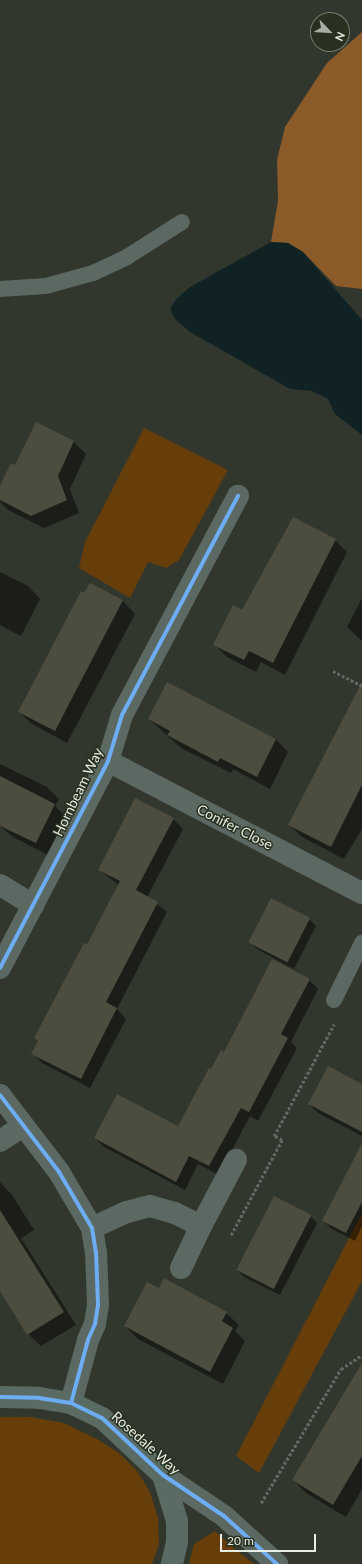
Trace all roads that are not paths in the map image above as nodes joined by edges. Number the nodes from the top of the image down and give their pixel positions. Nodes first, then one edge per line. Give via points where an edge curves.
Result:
1 (182, 222) dead end
2 (0, 289) edge
3 (238, 496) dead end
4 (108, 762) junction
5 (0, 885) edge
6 (362, 893) edge
7 (33, 905) junction
8 (362, 943) edge
9 (0, 968) edge
10 (334, 1000) road end
11 (0, 1096) edge
12 (23, 1126) junction
13 (0, 1141) edge
14 (236, 1160) dead end
15 (201, 1226) junction
16 (92, 1228) junction
17 (181, 1268) dead end
18 (0, 1397) edge
19 (71, 1403) junction
20 (163, 1475) junction
21 (172, 1564) edge
22 (277, 1564) edge

1 - 2 lane via 127,257 93,273 46,286
3 - 4 street, Hornbeam Way via 122,715
4 - 6 street, Conifer Close
4 - 7 street, Hornbeam Way
5 - 7 street
7 - 9 street, Hornbeam Way
8 - 10 lane
11 - 12 street
12 - 13 street
12 - 16 street via 59,1172
14 - 15 street
15 - 16 street via 150,1206 140,1207
15 - 17 street
16 - 19 street via 96,1252 98,1305 95,1324 88,1340
18 - 19 street, Rosedale Way via 39,1398
19 - 20 street, Rosedale Way via 102,1418
20 - 21 street, Rosedale Way via 177,1521 178,1542
20 - 22 street, Rosedale Way via 224,1516

